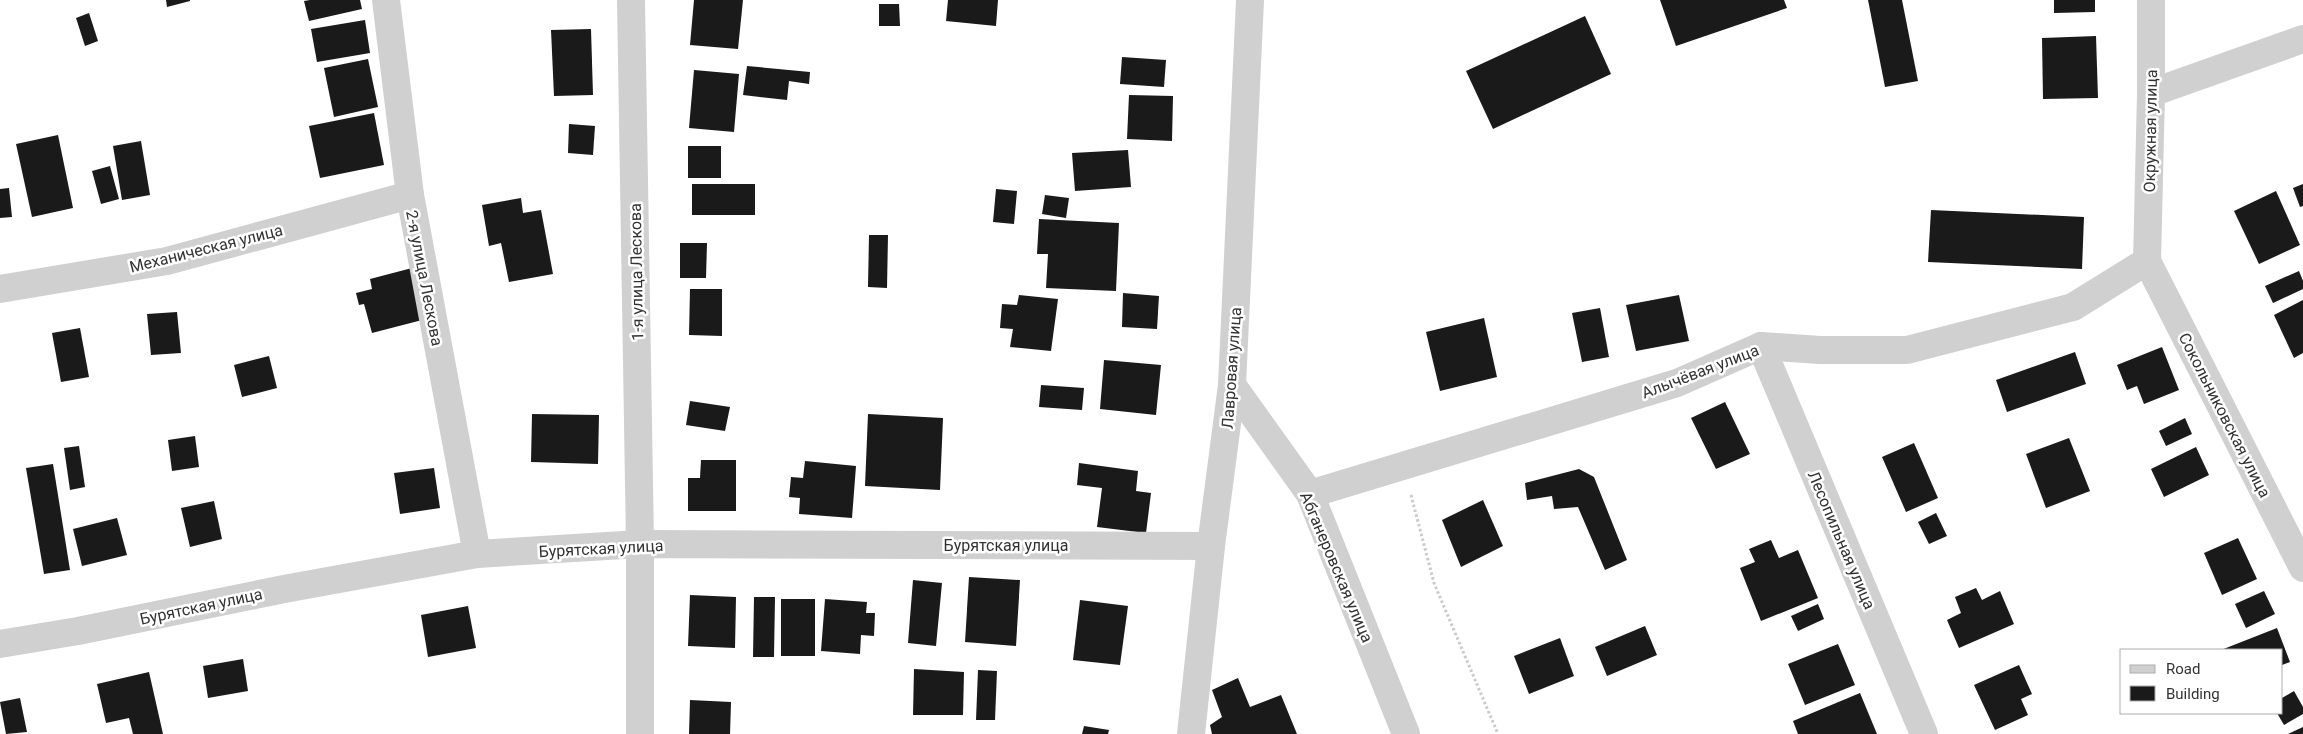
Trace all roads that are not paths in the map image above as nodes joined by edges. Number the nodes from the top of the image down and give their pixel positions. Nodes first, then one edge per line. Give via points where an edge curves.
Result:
1 (386, 0) edge
2 (631, 0) edge
3 (1250, 0) edge
4 (2151, 0) edge
5 (2303, 39) edge
6 (2151, 93) junction
7 (410, 195) junction
8 (2147, 261) junction
9 (0, 289) edge
10 (1761, 346) junction
11 (1232, 385) junction
12 (1310, 494) junction
13 (640, 544) junction
14 (1211, 546) junction
15 (477, 554) junction
16 (2303, 568) edge
17 (0, 644) edge
18 (640, 734) edge
19 (1191, 734) edge
20 (1406, 734) edge
21 (1924, 734) edge

1 - 7 street, 2-я улица Лескова
2 - 13 street, 1-я улица Лескова
3 - 11 street, Лавровая улица
4 - 6 street, Окружная улица
5 - 6 street
6 - 8 street, Окружная улица
7 - 9 street, Механическая улица via 167,261
7 - 15 street, 2-я улица Лескова
8 - 10 street, Алычёвая улица via 2073,307 1906,350
8 - 16 street, Сокольниковская улица
10 - 12 street, Алычёвая улица via 1677,383
10 - 21 street, Лесопильная улица
11 - 12 street, Абганеровская улица
11 - 14 street, Лавровая улица
12 - 20 street, Абганеровская улица
13 - 14 street, Бурятская улица
13 - 15 street, Бурятская улица
13 - 18 street, 1-я улица Лескова
14 - 19 street, Лавровая улица
15 - 17 street, Бурятская улица

